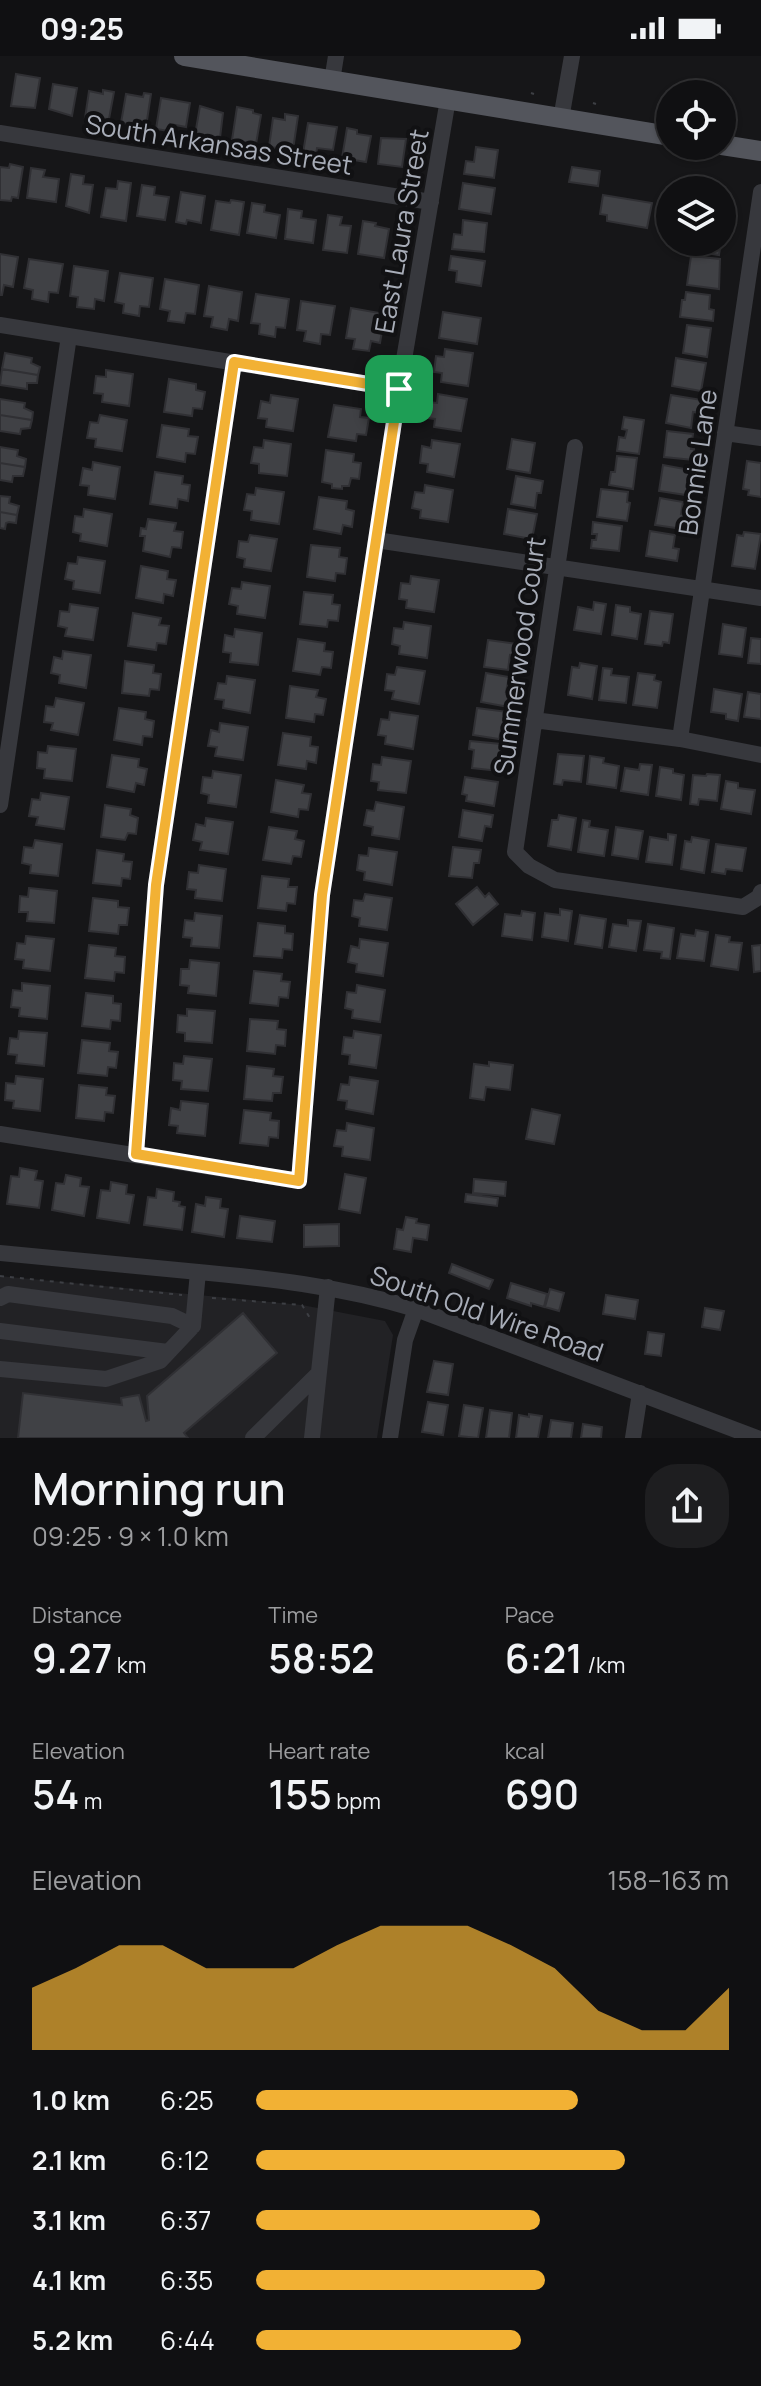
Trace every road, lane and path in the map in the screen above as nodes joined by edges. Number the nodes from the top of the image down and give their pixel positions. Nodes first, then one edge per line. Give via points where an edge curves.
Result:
1 (184, 56) edge
2 (336, 56) edge
3 (572, 56) edge
4 (332, 81) junction
5 (448, 99) junction
6 (561, 119) junction
7 (0, 133) edge
8 (656, 134) edge
9 (736, 147) edge
10 (761, 151) edge
11 (761, 192) edge
12 (431, 202) junction
13 (756, 268) edge
14 (0, 325) edge
15 (69, 336) junction
16 (234, 362) junction
17 (399, 389) junction
18 (725, 433) junction
19 (761, 438) edge
20 (575, 447) dead end
21 (376, 540) junction
22 (556, 567) junction
23 (702, 589) junction
24 (761, 598) edge
25 (534, 720) junction
26 (680, 739) junction
27 (761, 755) edge
28 (0, 805) edge
29 (760, 894) edge
30 (0, 1134) edge
31 (136, 1154) junction
32 (0, 1253) edge
33 (198, 1272) junction
34 (0, 1276) edge
35 (328, 1287) junction
36 (195, 1296) junction
37 (0, 1298) edge
38 (416, 1309) junction
39 (193, 1326) junction
40 (315, 1327) dead end
41 (0, 1331) edge
42 (168, 1352) junction
43 (0, 1369) edge
44 (319, 1373) junction
45 (640, 1393) junction
46 (253, 1438) edge
47 (312, 1438) edge
48 (390, 1438) edge
49 (633, 1438) edge
50 (757, 1438) edge

1 - 4 main road
2 - 4 street
3 - 6 street
4 - 5 main road
5 - 6 main road
5 - 12 street, East Laura Street
6 - 8 main road
7 - 12 street, South Arkansas Street
9 - 10 main road
11 - 13 street, Bonnie Lane
12 - 17 street, East Laura Street
13 - 18 street, Bonnie Lane
14 - 15 street
15 - 16 street
15 - 28 street
16 - 17 street
16 - 31 street via 156,885
17 - 21 street, East Laura Street
18 - 19 street
18 - 23 street, Bonnie Lane
20 - 22 street, Summerwood Court
21 - 22 street
21 - 31 street, East Laura Street via 322,895 299,1181
22 - 23 street
22 - 25 street, Summerwood Court
23 - 24 street
23 - 26 street, Bonnie Lane
25 - 26 street
25 - 29 street, Summerwood Court via 515,852 529,866 555,880 743,907
26 - 27 street
30 - 31 street
32 - 33 street, South Old Wire Road
33 - 35 street, South Old Wire Road
33 - 36 street
34 - 36 path
35 - 38 street, South Old Wire Road
35 - 44 street
36 - 39 street
36 - 40 path via 302,1305
37 - 39 street via 8,1294 172,1316
38 - 45 street, South Old Wire Road
38 - 48 street via 405,1340
39 - 42 street
41 - 42 street
42 - 43 street via 160,1361 106,1379
44 - 46 street
44 - 47 street
45 - 49 street
45 - 50 street, South Old Wire Road

